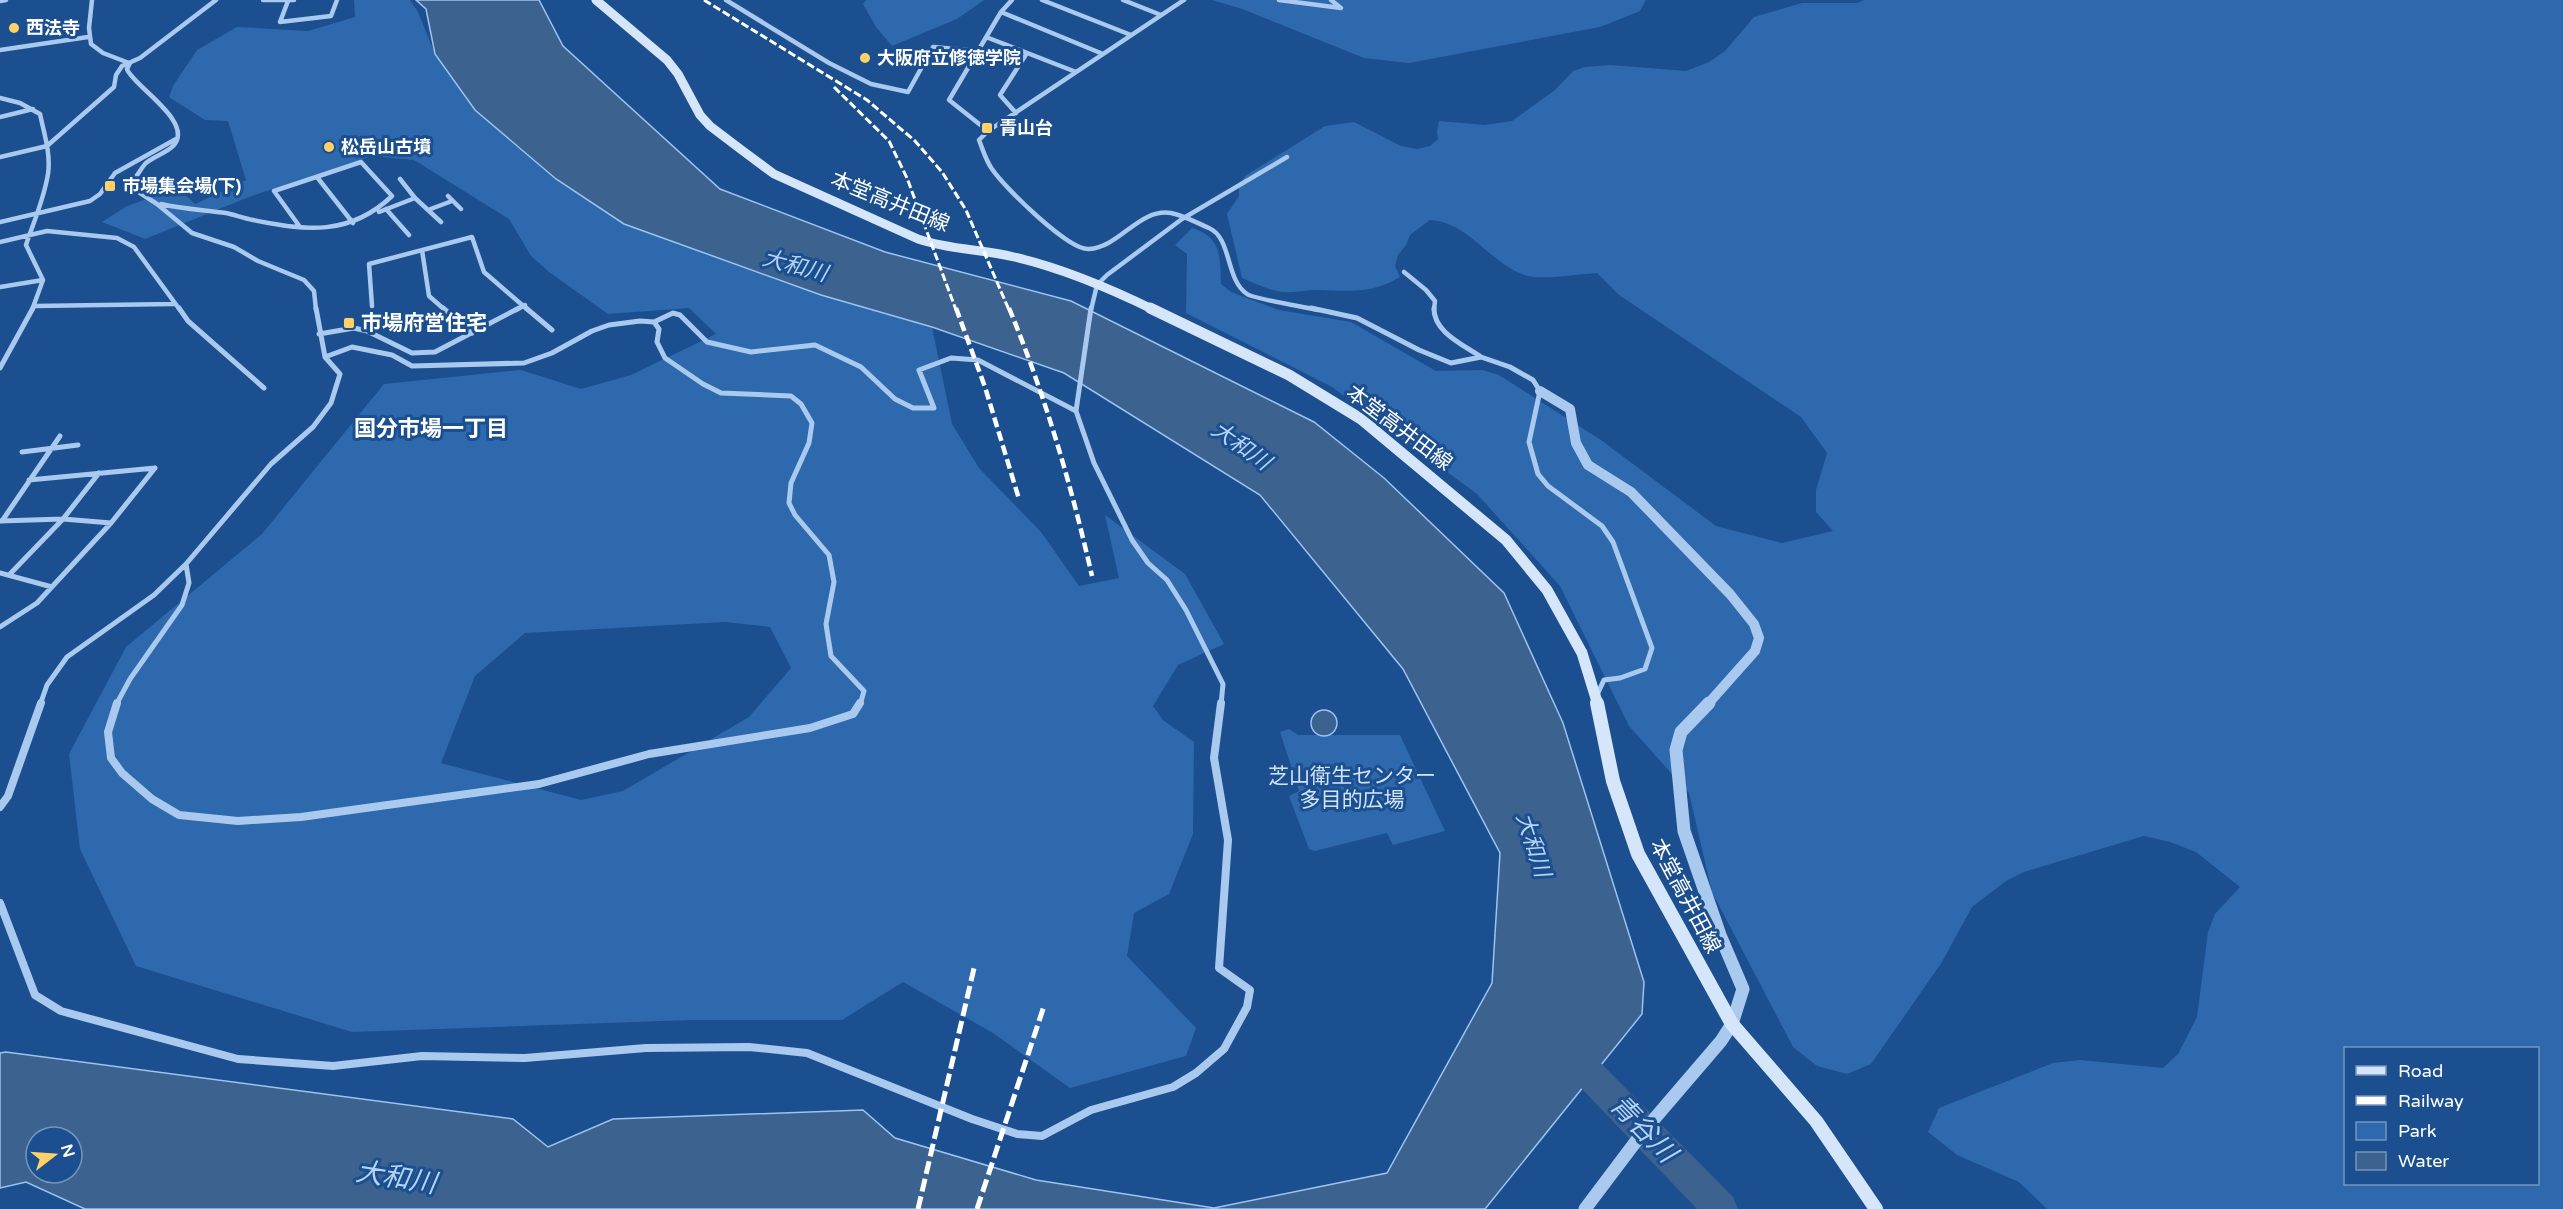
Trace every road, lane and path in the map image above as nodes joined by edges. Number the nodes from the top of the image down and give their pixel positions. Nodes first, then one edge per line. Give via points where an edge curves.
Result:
1 (6, 0) edge
2 (92, 0) edge
3 (216, 0) edge
4 (263, 0) edge
5 (294, 0) edge
6 (337, 0) edge
7 (596, 0) edge
8 (726, 0) edge
9 (1012, 0) edge
10 (1042, 0) edge
11 (1124, 0) edge
12 (1137, 0) edge
13 (1184, 0) edge
14 (1279, 0) edge
15 (1331, 0) edge
16 (0, 1) edge
17 (288, 1) edge
18 (1139, 7) junction
19 (1001, 12) junction
20 (1161, 15) junction
21 (1131, 35) junction
22 (88, 37) junction
23 (986, 37) junction
24 (0, 50) edge
25 (978, 51) junction
26 (1027, 52) junction
27 (1103, 54) junction
28 (130, 63) junction
29 (1076, 72) junction
30 (0, 98) edge
31 (33, 109) junction
32 (1016, 113) junction
33 (0, 117) edge
34 (988, 131) junction
35 (177, 139) junction
36 (47, 146) junction
37 (0, 157) edge
38 (1287, 157) dead end
39 (317, 177) junction
40 (400, 179) dead end
41 (415, 198) junction
42 (157, 204) junction
43 (386, 209) junction
44 (461, 209) dead end
45 (428, 210) junction
46 (378, 212) junction
47 (38, 214) junction
48 (1182, 219) junction
49 (0, 222) edge
50 (441, 222) dead end
51 (353, 223) junction
52 (300, 227) junction
53 (409, 235) dead end
54 (28, 236) junction
55 (0, 242) edge
56 (422, 250) junction
57 (1404, 272) dead end
58 (43, 280) junction
59 (1097, 285) junction
60 (0, 287) edge
61 (174, 304) junction
62 (525, 305) junction
63 (34, 306) junction
64 (372, 306) dead end
65 (654, 322) junction
66 (552, 330) dead end
67 (472, 333) junction
68 (319, 334) junction
69 (325, 357) junction
70 (1481, 357) junction
71 (0, 368) edge
72 (264, 388) dead end
73 (1540, 391) junction
74 (1077, 407) junction
75 (60, 436) dead end
76 (78, 446) dead end
77 (50, 450) junction
78 (22, 452) dead end
79 (99, 473) junction
80 (29, 480) junction
81 (63, 519) junction
82 (1, 521) edge
83 (111, 523) junction
84 (186, 564) junction
85 (0, 573) edge
86 (10, 574) junction
87 (52, 587) junction
88 (0, 627) edge
89 (1596, 697) junction
90 (0, 807) edge
91 (0, 903) edge
92 (1732, 1024) junction
93 (1586, 1209) edge
94 (1876, 1209) edge

1 - 16 street
2 - 22 street
3 - 28 street
4 - 17 street
5 - 17 street
6 - 17 street via 331,16 280,22
7 - 59 main road, 本堂高井田線 via 667,60 710,126 774,174 918,239 942,247 1011,256 1050,266
8 - 25 street via 829,63 871,84 894,90 908,92 933,46
9 - 19 street
10 - 21 street
11 - 18 street
12 - 18 street
13 - 20 street
14 - 15 street via 1341,8
18 - 20 street
19 - 23 street
19 - 27 street
20 - 21 street
21 - 27 street
22 - 24 street
22 - 28 street via 98,52
23 - 25 street
23 - 26 street
25 - 34 street via 949,100
26 - 29 street
26 - 32 street via 1000,95
27 - 29 street
28 - 35 street via 129,75 170,115
28 - 36 street via 122,66 114,87
29 - 32 street
30 - 31 street
31 - 33 street
31 - 36 street via 40,114
32 - 34 street
34 - 48 street via 979,140 991,168 1011,194 1072,244 1087,250 1104,246 1154,213 1171,213
35 - 42 street via 174,146 146,163 135,178 137,190
35 - 47 street via 115,173 90,201
36 - 37 street
36 - 47 street via 48,172
38 - 48 street
39 - 46 street via 361,162 392,196
39 - 51 street
39 - 52 street via 274,191
40 - 41 street
41 - 43 street
41 - 45 street
42 - 52 street
42 - 68 street via 192,234 234,247 304,280 314,291
43 - 46 street
43 - 53 street
44 - 45 street via 450,198
45 - 50 street
46 - 51 street
47 - 49 street
47 - 54 street
48 - 59 street
48 - 70 street via 1213,230 1225,248 1232,276 1247,294 1357,318 1451,363
51 - 52 street via 330,229
54 - 55 street
54 - 58 street via 26,245
54 - 61 street via 47,231 117,238 134,247
56 - 62 street via 472,237 484,272
56 - 64 street via 369,264
56 - 67 street via 429,296
57 - 70 street via 1435,301 1434,315 1440,328
58 - 60 street
58 - 63 street
59 - 74 street
59 - 89 main road, 本堂高井田線 via 1289,375 1361,419 1402,451 1506,540 1547,590 1582,653
61 - 63 street
61 - 72 street
62 - 66 street
62 - 67 street
63 - 71 street
65 - 69 street via 609,325 524,363 411,366 392,355 351,347
65 - 74 street via 673,313 680,315 706,342 751,352 815,345 861,367 895,399 913,408 934,408 919,370 951,358 978,360
65 - 84 street via 659,329 657,342 666,358 703,384 721,393 791,396 812,423 809,443 790,483 789,503 829,555 834,582 826,624 831,656 864,691 860,707 853,714 795,731 660,751 556,781 501,791 270,819 219,820 177,814 153,801 112,761 106,738 117,697 173,619 190,587 192,574
67 - 68 street via 435,352 412,353 354,328
68 - 69 street
69 - 84 street via 340,374 331,403 313,427 272,464
70 - 73 street via 1533,380
73 - 89 street via 1529,442 1538,474 1548,486 1602,526 1613,542 1652,648 1645,669 1604,680
73 - 92 street via 1570,409 1576,443 1588,465 1630,492 1645,507 1730,594 1754,624 1759,638 1755,651 1682,732 1676,750 1684,831 1743,989
74 - 91 street via 1094,462 1132,540 1172,587 1223,684 1214,758 1228,840 1220,968 1250,990 1247,1007 1224,1049 1173,1087 1091,1110 1042,1136 1017,1134 972,1119 807,1053 748,1047 646,1048 525,1058 422,1056 333,1066 238,1059 61,1011 34,995
75 - 77 street
76 - 77 street
77 - 78 street
77 - 80 street
79 - 80 street
79 - 81 street
79 - 83 street via 155,468
80 - 82 street
81 - 82 street
81 - 83 street
81 - 86 street
83 - 87 street
84 - 90 street via 154,595 67,657 47,686 8,796
85 - 86 street
86 - 87 street
87 - 88 street via 37,603
89 - 92 main road, 本堂高井田線 via 1613,781 1638,854
92 - 93 street
92 - 94 main road, 本堂高井田線 via 1816,1121

